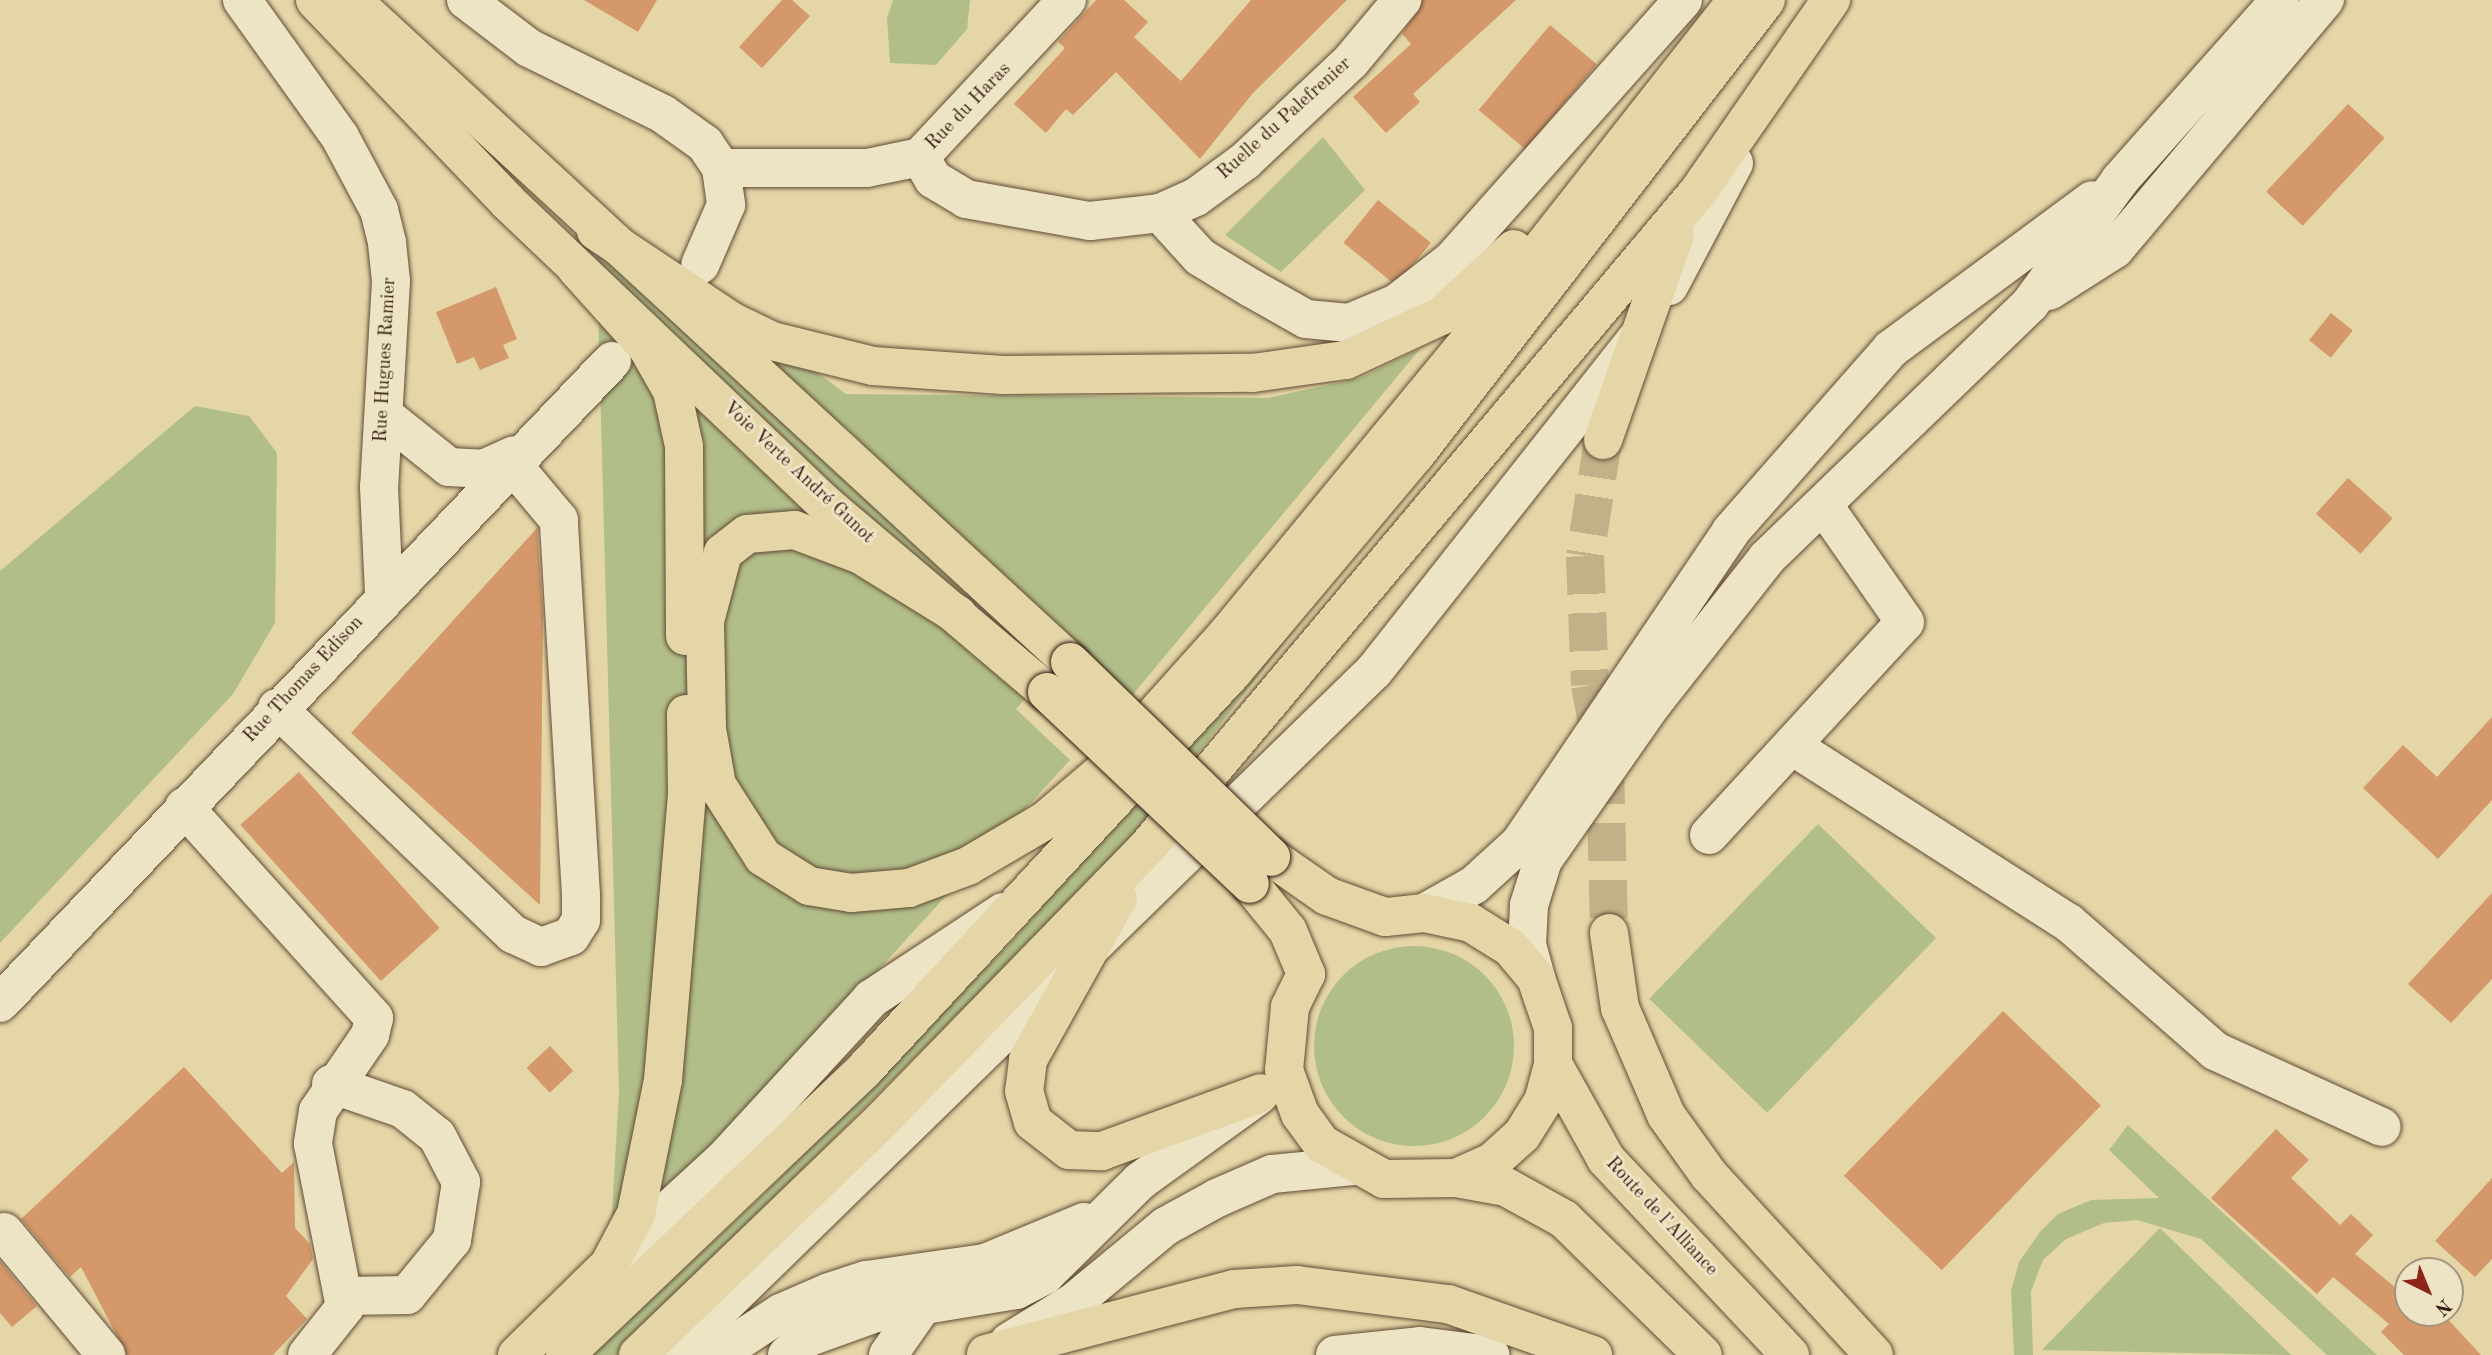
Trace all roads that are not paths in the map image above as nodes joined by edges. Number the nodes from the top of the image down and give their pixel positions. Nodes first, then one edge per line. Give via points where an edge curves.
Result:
1 (242, 0) edge
2 (315, 0) edge
3 (352, 0) edge
4 (466, 0) edge
5 (1067, 0) edge
6 (1402, 0) edge
7 (1682, 0) edge
8 (1737, 0) edge
9 (1766, 0) edge
10 (1831, 0) edge
11 (2280, 0) edge
12 (2325, 0) edge
13 (1785, 65) junction
14 (1649, 109) junction
15 (919, 157) junction
16 (721, 168) junction
17 (2120, 180) junction
18 (1684, 210) junction
19 (1160, 213) junction
20 (596, 231) junction
21 (700, 265) dead end
22 (576, 268) junction
23 (2029, 304) junction
24 (1642, 330) junction
25 (1891, 349) junction
26 (612, 361) dead end
27 (1865, 379) junction
28 (1920, 410) junction
29 (383, 415) junction
30 (1603, 440) tunnel mouth
31 (520, 455) junction
32 (1824, 506) junction
33 (384, 595) junction
34 (958, 614) junction
35 (277, 708) junction
36 (1792, 746) junction
37 (184, 807) junction
38 (1709, 835) dead end
39 (1149, 845) junction
40 (1261, 870) junction
41 (1029, 896) junction
42 (1424, 913) junction
43 (1609, 933) tunnel mouth
44 (1082, 958) junction
45 (1536, 978) junction
46 (0, 1003) edge
47 (1553, 1064) junction
48 (1272, 1081) junction
49 (331, 1084) junction
50 (2382, 1127) dead end
51 (1353, 1166) junction
52 (1457, 1178) junction
53 (1107, 1210) junction
54 (4, 1232) dead end
55 (609, 1265) junction
56 (345, 1296) junction
57 (923, 1305) junction
58 (984, 1354) edge
59 (107, 1355) edge
60 (307, 1355) edge
61 (517, 1355) edge
62 (565, 1355) edge
63 (638, 1355) edge
64 (673, 1355) edge
65 (717, 1355) edge
66 (787, 1355) edge
67 (888, 1355) edge
68 (1335, 1355) edge
69 (1490, 1355) edge
70 (1593, 1355) edge
71 (1703, 1355) edge
72 (1790, 1355) edge
73 (1874, 1355) edge

1 - 29 street, Rue Hugues Ramier via 315,98 379,210 391,281
2 - 22 main road, Voie Verte André Gunot
3 - 20 main road, Voie Verte André Gunot
4 - 16 street via 529,48 663,114 705,144
5 - 15 street, Rue du Haras
6 - 19 street, Ruelle du Palefrenier via 1351,61 1245,161 1196,197
7 - 19 street via 1452,260 1397,303 1349,323 1306,319 1251,288 1200,257
8 - 14 main road
9 - 41 main road via 1416,454 1233,672
10 - 13 main road
11 - 17 street
12 - 23 street via 2115,249
13 - 18 main road
13 - 24 street
14 - 20 main road via 1501,264 1441,316 1346,360 1269,373 1003,375 873,366 749,330
14 - 34 main road via 1228,633 1106,769 1056,811 968,866 909,887 851,892 809,886 763,857 717,785 707,729 705,621 723,553 747,534 795,530 860,555
15 - 16 street, Rue du Haras via 867,168
15 - 19 street, Ruelle du Palefrenier via 933,180 965,198 1090,221
16 - 21 street via 726,205
17 - 23 street
17 - 25 street
18 - 24 main road
18 - 39 main road
20 - 40 main road, Voie Verte André Gunot, bridge via 1070,662
22 - 34 main road, Voie Verte André Gunot via 824,503
22 - 55 main road via 660,368 684,446 687,797 663,1080 636,1214
23 - 28 street
24 - 30 main road
24 - 44 street via 1374,671
25 - 27 street
25 - 28 street via 1912,352 1933,371
26 - 31 street, Rue Thomas Edison
27 - 28 street via 1873,412 1891,420
27 - 42 street via 1731,531 1520,843 1474,885
28 - 32 street
29 - 31 street via 435,462 466,471
29 - 33 street, Rue Hugues Ramier
31 - 33 street, Rue Thomas Edison
31 - 35 street via 559,520 581,895 581,920 571,936 541,947 513,934
32 - 36 street via 1905,622
32 - 45 street via 1751,579 1653,703 1544,860 1529,905 1527,945
33 - 35 street, Rue Thomas Edison
34 - 40 main road, Voie Verte André Gunot, bridge
35 - 37 street, Rue Thomas Edison
36 - 38 street
36 - 50 street via 2069,923 2215,1051
37 - 46 street, Rue Thomas Edison
37 - 49 street via 366,1002 374,1018 370,1035
39 - 44 main road
39 - 63 main road via 882,1120
40 - 42 main road, Voie Verte André Gunot via 1385,917
40 - 48 main road, Voie Verte André Gunot via 1306,974 1290,1007
41 - 55 street via 871,999 725,1158
41 - 62 main road via 864,1069
42 - 45 main road via 1483,929 1511,948
43 - 73 main road via 1620,1008 1666,1115 1709,1175
44 - 48 main road via 1028,1060 1027,1109 1048,1138 1069,1150 1102,1151
44 - 64 street
45 - 47 main road via 1553,1028
47 - 52 main road via 1543,1102 1522,1135 1492,1162
47 - 72 main road, Route de l'Alliance via 1606,1159
48 - 51 main road via 1322,1144
48 - 53 street
49 - 56 street via 318,1111 313,1144
49 - 56 street via 403,1109 437,1136 461,1182 452,1240 407,1294
51 - 52 main road via 1384,1179
51 - 58 street via 1272,1174 1217,1198 1166,1226 1040,1327
52 - 71 main road via 1538,1200 1612,1262
53 - 57 street via 1045,1275 1016,1290
53 - 65 street via 1032,1248 985,1263 867,1280 829,1292 781,1313
54 - 59 street
55 - 61 main road
56 - 60 street via 340,1317
57 - 66 street via 834,1326
57 - 67 street
58 - 70 main road via 1234,1289 1297,1284 1448,1304
68 - 69 street via 1420,1346

